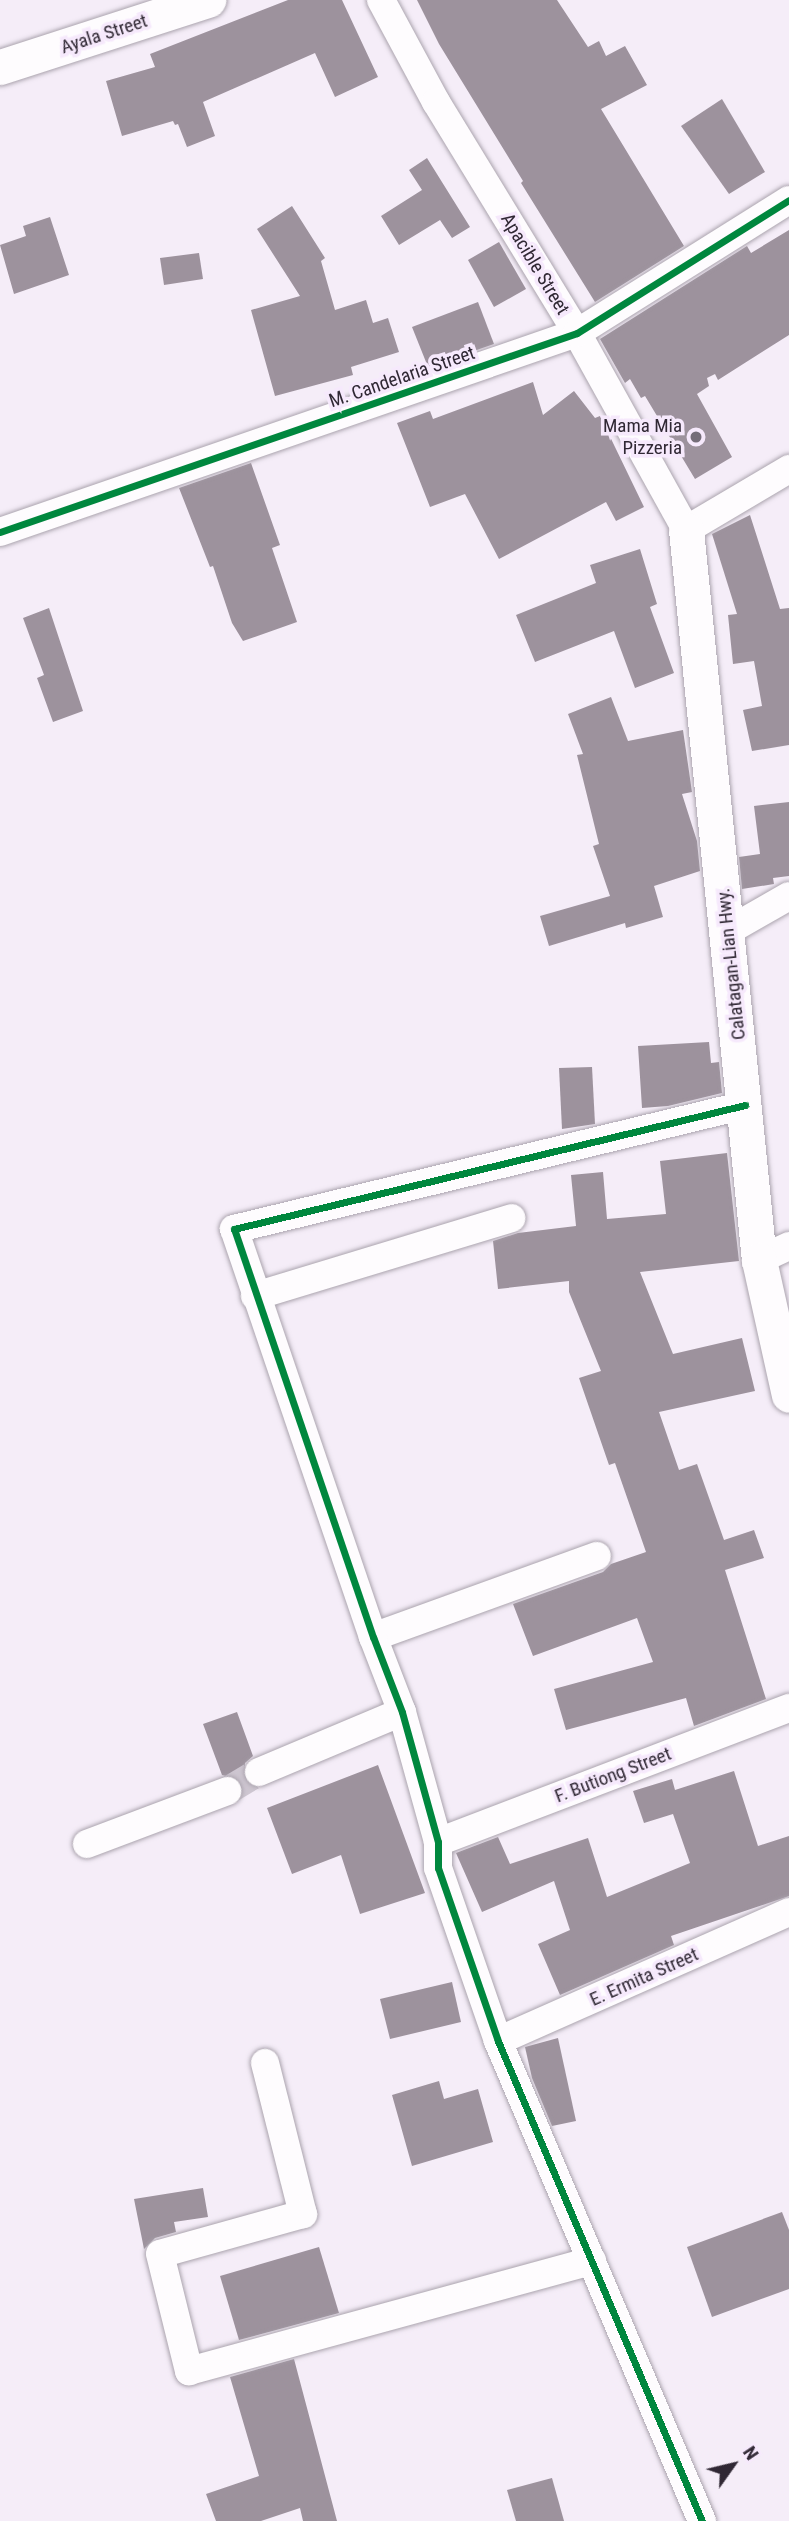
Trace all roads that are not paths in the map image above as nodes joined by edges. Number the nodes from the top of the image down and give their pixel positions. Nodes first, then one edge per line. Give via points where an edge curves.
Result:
1 (208, 0) edge
2 (382, 0) edge
3 (0, 67) edge
4 (789, 200) edge
5 (577, 333) junction
6 (789, 469) edge
7 (686, 530) junction
8 (0, 532) edge
9 (789, 896) edge
10 (728, 931) junction
11 (745, 1105) junction
12 (511, 1217) dead end
13 (774, 1253) edge
14 (255, 1296) junction
15 (789, 1395) edge
16 (597, 1556) dead end
17 (373, 1637) junction
18 (789, 1708) edge
19 (402, 1712) junction
20 (259, 1772) tunnel mouth
21 (227, 1791) tunnel mouth
22 (438, 1842) junction
23 (87, 1844) dead end
24 (789, 1912) edge
25 (498, 2041) junction
26 (265, 2063) dead end
27 (592, 2261) junction
28 (702, 2521) edge

1 - 3 main road, Ayala Street
2 - 5 street, Apacible Street via 436,103
4 - 5 street, M. Candelaria Street
5 - 7 street, Apacible Street
5 - 8 street, M. Candelaria Street
6 - 7 street
7 - 10 main road, Calatagan-Lian Hwy.
9 - 10 street
10 - 11 main road, Calatagan-Lian Hwy.
11 - 13 main road, Calatagan-Lian Hwy.
11 - 14 street via 234,1229
12 - 14 street
13 - 15 main road, Calatagan-Lian Hwy.
14 - 17 street
16 - 17 street
17 - 19 street
18 - 22 street, F. Butiong Street
19 - 20 street
19 - 22 street
21 - 23 street
22 - 25 street via 438,1868
24 - 25 street, E. Ermita Street
25 - 27 street
26 - 27 street via 303,2214 160,2254 189,2371
27 - 28 street

